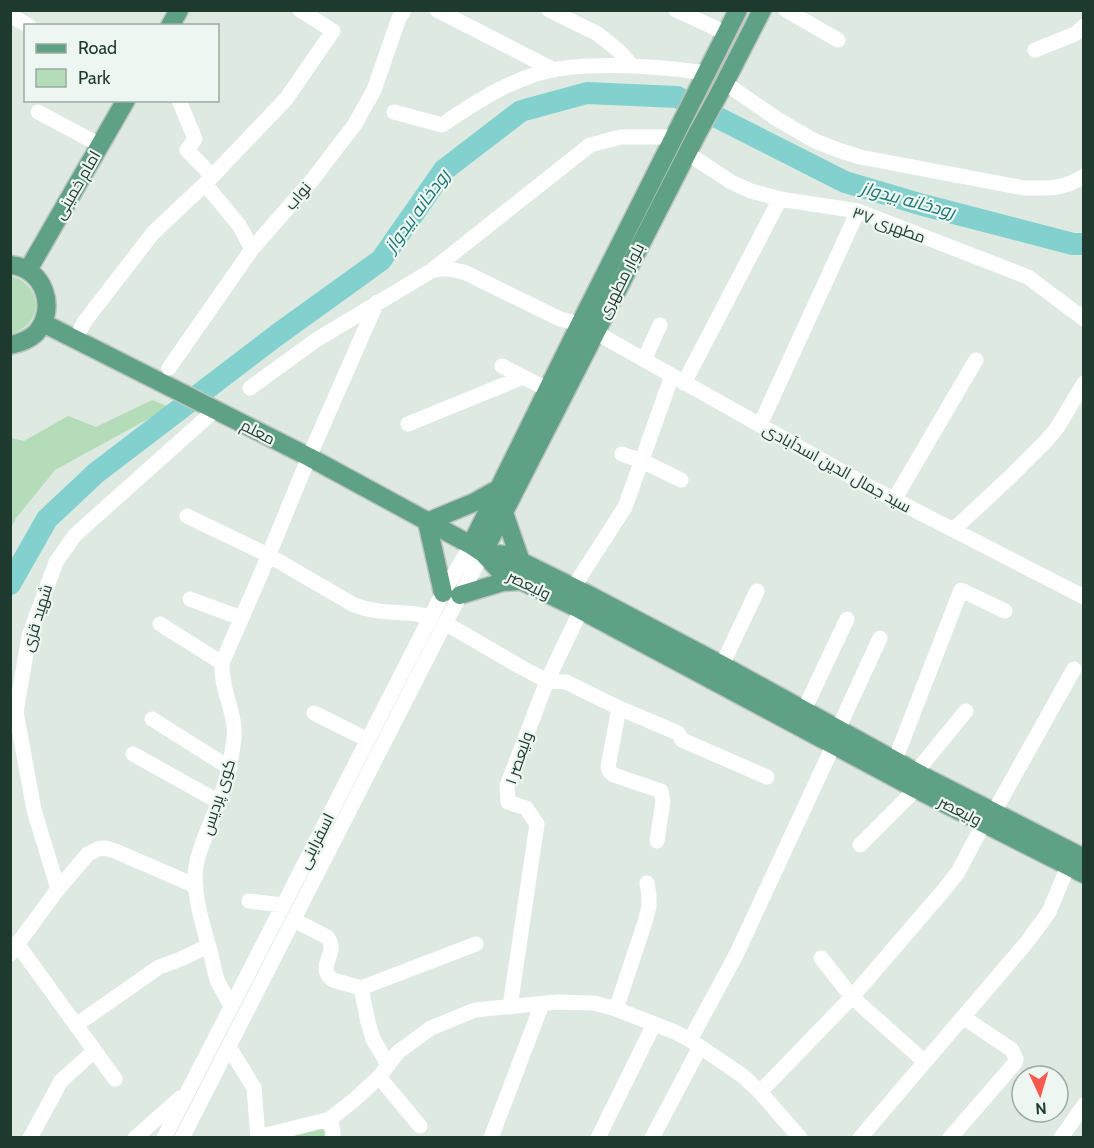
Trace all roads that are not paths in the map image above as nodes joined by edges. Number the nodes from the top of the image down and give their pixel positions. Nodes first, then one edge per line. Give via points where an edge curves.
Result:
1 (179, 10) edge
2 (300, 10) edge
3 (404, 10) edge
4 (437, 10) edge
5 (549, 10) edge
6 (676, 10) edge
7 (738, 10) edge
8 (762, 10) edge
9 (786, 10) edge
10 (10, 15) edge
11 (26, 24) edge
12 (171, 24) edge
13 (1083, 26) edge
14 (726, 33) junction
15 (838, 39) dead end
16 (1035, 50) dead end
17 (633, 66) junction
18 (554, 70) junction
19 (705, 76) junction
20 (723, 87) junction
21 (693, 101) junction
22 (125, 102) edge
23 (180, 102) edge
24 (710, 111) junction
25 (38, 112) dead end
26 (394, 112) dead end
27 (678, 129) junction
28 (100, 145) junction
29 (687, 153) junction
30 (1083, 176) edge
31 (209, 180) junction
32 (780, 199) junction
33 (858, 211) junction
34 (252, 249) junction
35 (10, 265) edge
36 (28, 270) junction
37 (430, 271) junction
38 (377, 302) junction
39 (1083, 319) edge
40 (43, 323) junction
41 (660, 325) dead end
42 (587, 328) junction
43 (75, 340) junction
44 (10, 345) edge
45 (644, 360) junction
46 (976, 360) dead end
47 (502, 366) dead end
48 (169, 368) dead end
49 (523, 377) junction
50 (678, 379) junction
51 (1083, 383) edge
52 (250, 388) dead end
53 (547, 389) junction
54 (215, 410) junction
55 (408, 424) dead end
56 (760, 425) junction
57 (622, 454) dead end
58 (309, 457) junction
59 (642, 461) junction
60 (681, 480) dead end
61 (498, 489) junction
62 (894, 500) junction
63 (504, 513) junction
64 (187, 516) dead end
65 (427, 522) junction
66 (953, 530) junction
67 (477, 549) junction
68 (268, 555) junction
69 (521, 562) junction
70 (520, 580) junction
71 (757, 591) dead end
72 (452, 594) junction
73 (1083, 597) edge
74 (581, 598) junction
75 (190, 599) dead end
76 (1005, 611) dead end
77 (242, 618) junction
78 (847, 619) dead end
79 (438, 620) junction
80 (159, 624) dead end
81 (880, 638) dead end
82 (222, 663) junction
83 (722, 665) junction
84 (1074, 669) dead end
85 (547, 681) junction
86 (396, 684) junction
87 (411, 690) junction
88 (619, 708) junction
89 (804, 710) junction
90 (966, 711) dead end
91 (314, 713) dead end
92 (152, 719) dead end
93 (836, 736) junction
94 (368, 740) junction
95 (133, 754) dead end
96 (895, 760) junction
97 (230, 768) junction
98 (767, 777) dead end
99 (918, 779) junction
100 (219, 802) junction
101 (989, 817) junction
102 (657, 841) dead end
103 (860, 845) dead end
104 (1078, 866) edge
105 (646, 883) dead end
106 (195, 886) junction
107 (58, 889) junction
108 (249, 901) dead end
109 (283, 905) junction
110 (294, 920) junction
111 (476, 944) dead end
112 (208, 946) junction
113 (14, 950) edge
114 (821, 958) dead end
115 (361, 988) junction
116 (852, 997) junction
117 (542, 1004) junction
118 (231, 1006) junction
119 (510, 1007) junction
120 (616, 1009) junction
121 (963, 1017) junction
122 (654, 1024) junction
123 (75, 1025) junction
124 (695, 1044) junction
125 (229, 1047) junction
126 (94, 1051) junction
127 (925, 1062) junction
128 (384, 1071) junction
129 (115, 1079) dead end
130 (187, 1092) junction
131 (760, 1092) junction
132 (1083, 1105) edge
133 (330, 1119) junction
134 (420, 1126) dead end
135 (30, 1137) edge
136 (135, 1137) edge
137 (164, 1137) edge
138 (182, 1137) edge
139 (258, 1137) edge
140 (333, 1137) edge
141 (491, 1137) edge
142 (598, 1137) edge
143 (652, 1137) edge
144 (800, 1137) edge
145 (860, 1137) edge
146 (951, 1137) edge
147 (1061, 1137) edge

1 - 12 main road
2 - 31 street via 333,32 286,99
3 - 34 street, نواب via 374,90 355,124
4 - 18 street
5 - 17 street via 598,34
6 - 14 street
7 - 14 main road, بلوار مطهری
8 - 20 main road, بلوار مطهری
9 - 15 street
10 - 11 street
13 - 16 street via 1075,34
14 - 19 main road, بلوار مطهری
17 - 18 street
17 - 19 street via 661,66
18 - 26 street via 503,88 442,125
19 - 21 main road, بلوار مطهری
20 - 24 main road, بلوار مطهری
20 - 30 street via 815,141 860,157 1024,188 1069,185
21 - 24 main road
21 - 27 main road, بلوار مطهری
22 - 28 main road, امام خمینی
23 - 31 street via 195,139 187,150
24 - 29 main road, بلوار مطهری
25 - 28 street
27 - 37 street via 590,144
27 - 42 main road, بلوار مطهری
28 - 36 main road, امام خمینی
29 - 32 street, مطهری ۳۷ via 731,182
29 - 42 main road, بلوار مطهری
31 - 34 street
31 - 43 street via 153,233 85,321
32 - 33 street, مطهری ۳۷
32 - 50 street, ولیعصر ۱
33 - 39 street, مطهری ۳۷ via 1028,277
33 - 56 street
34 - 48 street, نواب
35 - 36 main road
36 - 40 main road via 44,288 47,312
37 - 38 street
37 - 42 street, سید جمال الدین اسدآبادی via 442,268 466,273
38 - 52 street
38 - 58 street
40 - 43 main road, معلم
40 - 44 main road via 24,342
41 - 45 street
42 - 45 street, سید جمال الدین اسدآبادی
42 - 53 main road, بلوار مطهری
42 - 63 main road, بلوار مطهری
43 - 54 main road, معلم
45 - 50 street, سید جمال الدین اسدآبادی
46 - 62 street
47 - 49 street
49 - 53 street
49 - 55 street
50 - 56 street, سید جمال الدین اسدآبادی
50 - 59 street, ولیعصر ۱
51 - 66 street via 1046,441
53 - 61 main road, بلوار مطهری
54 - 58 main road, معلم
54 - 107 street, شهید قزی via 75,535 56,562 29,636 16,712 34,810
56 - 62 street, سید جمال الدین اسدآبادی
57 - 59 street
58 - 65 main road, معلم
58 - 68 street
59 - 60 street
59 - 74 street, ولیعصر ۱ via 625,507
61 - 65 main road
61 - 67 main road, بلوار مطهری
62 - 66 street, سید جمال الدین اسدآبادی
63 - 67 main road, بلوار مطهری
63 - 69 main road
64 - 68 street
65 - 67 main road, معلم
65 - 72 main road
66 - 73 street, سید جمال الدین اسدآبادی
67 - 69 main road, ولیعصر via 508,555
67 - 70 main road, ولیعصر via 499,570
67 - 72 street, اسفراینی
68 - 77 street
68 - 79 street via 354,605
69 - 74 main road, ولیعصر
70 - 72 main road
70 - 74 main road, ولیعصر
71 - 83 street
72 - 79 street, اسفراینی
74 - 83 main road, ولیعصر
74 - 85 street, ولیعصر ۱
74 - 93 main road, ولیعصر
75 - 77 street
76 - 96 street via 961,590
77 - 82 street
78 - 89 street
79 - 85 street
79 - 86 street, اسفراینی
79 - 87 street, اسفراینی
80 - 82 street
81 - 93 street
82 - 97 street, کوی پردیس via 235,735
83 - 89 main road, ولیعصر
84 - 101 street
85 - 88 street via 566,682
85 - 119 street, ولیعصر ۱ via 507,786 508,802 526,808 537,824
86 - 87 street via 405,681
86 - 94 street, اسفراینی
87 - 110 street, اسفراینی
88 - 98 street
88 - 102 street via 608,767 614,774 661,791
89 - 93 main road, ولیعصر
90 - 99 street
91 - 94 street
92 - 97 street
93 - 96 main road, ولیعصر
93 - 99 main road, ولیعصر
93 - 124 street
94 - 109 street, اسفراینی
95 - 100 street
96 - 99 main road, ولیعصر
97 - 100 street, کوی پردیس
99 - 101 main road, ولیعصر
99 - 103 street
100 - 106 street, کوی پردیس via 201,847
101 - 104 main road, ولیعصر
101 - 116 street via 958,872
104 - 121 street via 1027,942
105 - 120 street via 649,906
106 - 107 street via 105,848 88,854
106 - 112 street, کوی پردیس
107 - 113 street
108 - 109 street
109 - 118 street, اسفراینی
110 - 115 street via 331,941 328,978
110 - 125 street, اسفراینی
111 - 115 street
112 - 118 street, کوی پردیس via 218,981
112 - 123 street via 159,968
113 - 123 street
114 - 116 street
115 - 128 street
116 - 127 street
116 - 131 street
117 - 119 street
117 - 120 street via 594,1003
117 - 141 street
118 - 130 street, اسفراینی
119 - 128 street via 475,1010 431,1028 398,1052
120 - 122 street
121 - 127 street
121 - 146 street via 1012,1050 1016,1059
122 - 124 street
122 - 142 street
123 - 126 street
124 - 131 street
124 - 143 street
125 - 138 street, اسفراینی
125 - 139 street via 254,1088
126 - 129 street
126 - 135 street via 61,1081
127 - 145 street
128 - 133 street
128 - 134 street
130 - 136 street
130 - 137 street, اسفراینی
131 - 144 street
132 - 147 street
133 - 139 street
133 - 140 street

